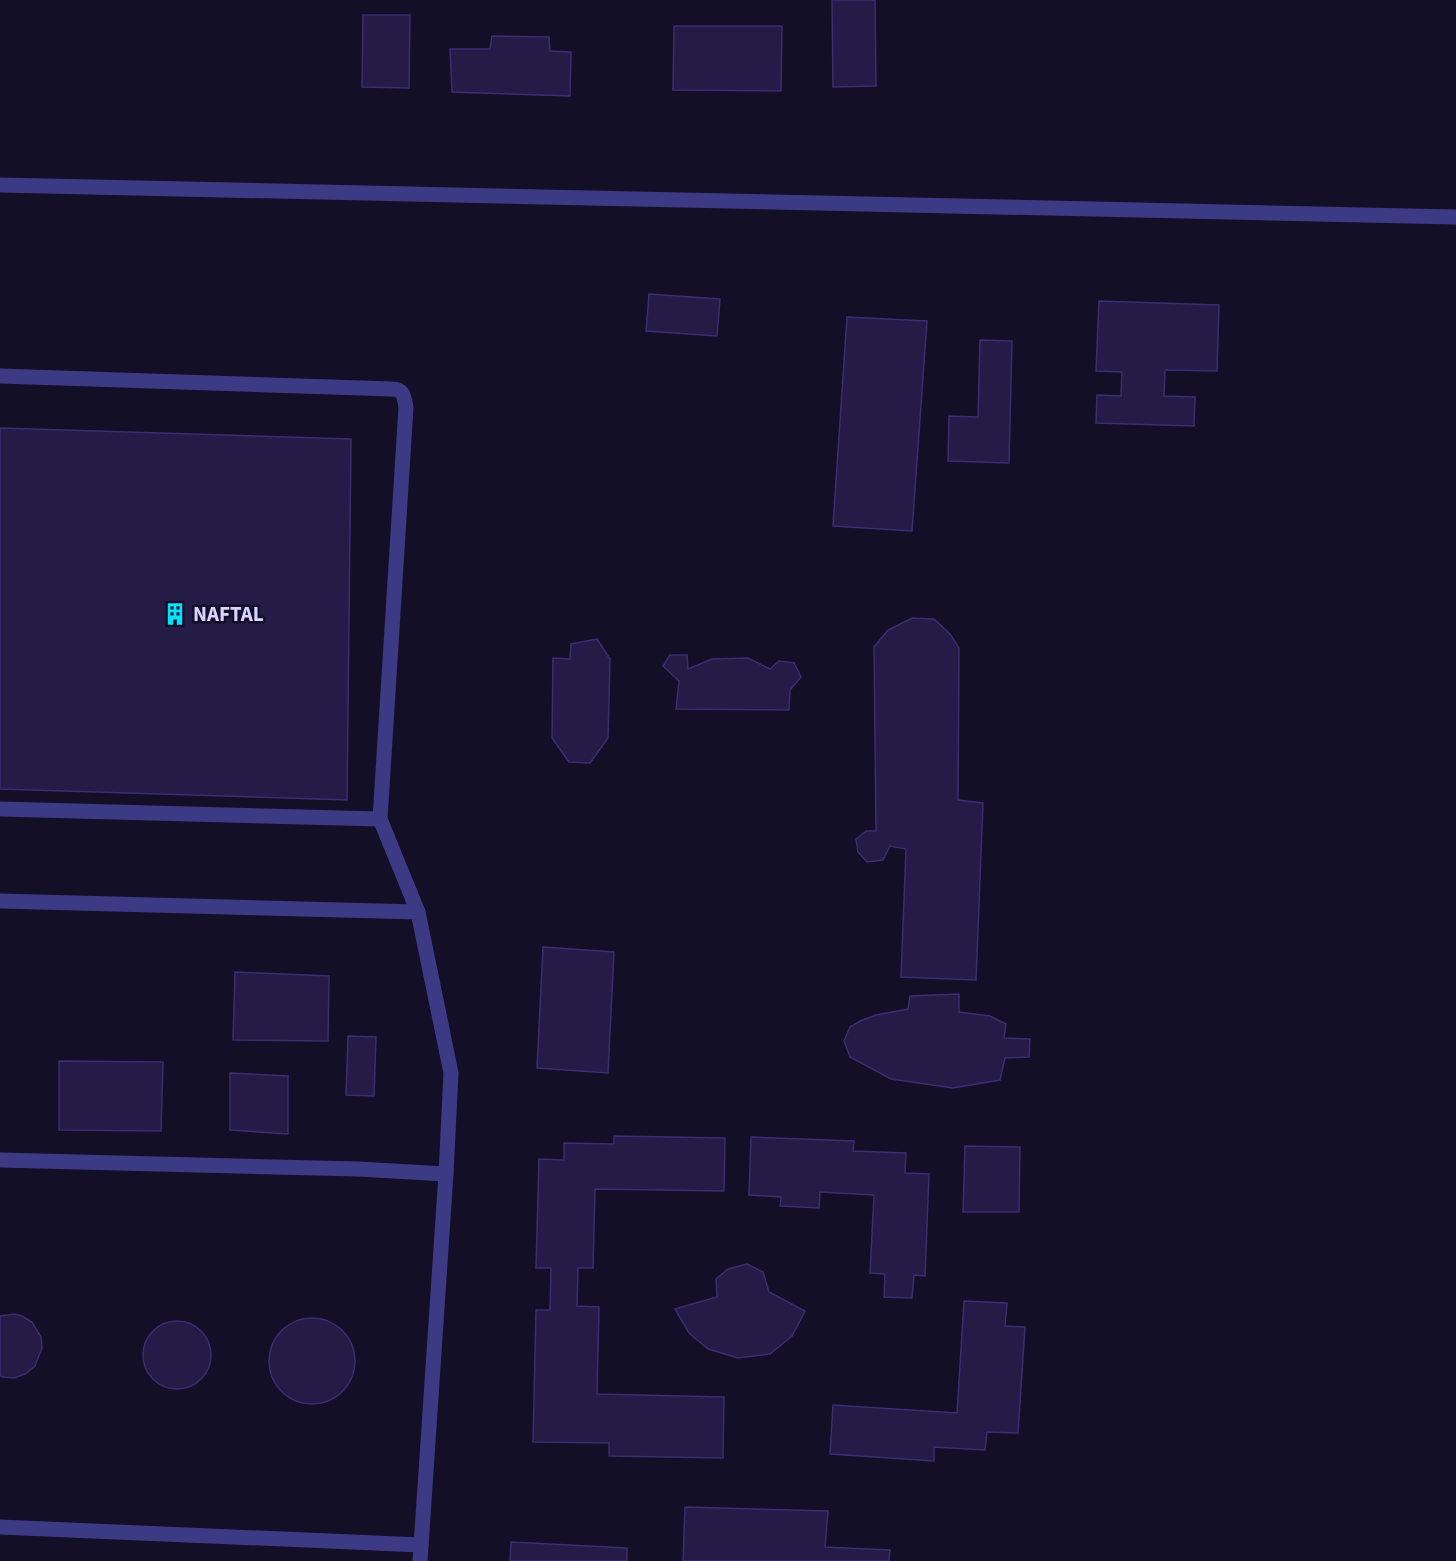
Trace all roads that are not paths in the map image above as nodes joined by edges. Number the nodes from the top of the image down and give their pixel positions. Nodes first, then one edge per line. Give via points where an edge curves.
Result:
1 (0, 185) edge
2 (1456, 217) edge
3 (0, 376) edge
4 (0, 809) edge
5 (380, 819) junction
6 (0, 901) edge
7 (418, 912) junction
8 (0, 1160) edge
9 (446, 1174) junction
10 (0, 1527) edge
11 (421, 1545) junction
12 (420, 1561) edge

1 - 2 street
3 - 5 street via 402,392 406,407
4 - 5 street
5 - 7 street
6 - 7 street
7 - 9 street via 451,1073
8 - 9 street
9 - 11 street
10 - 11 street
11 - 12 street

